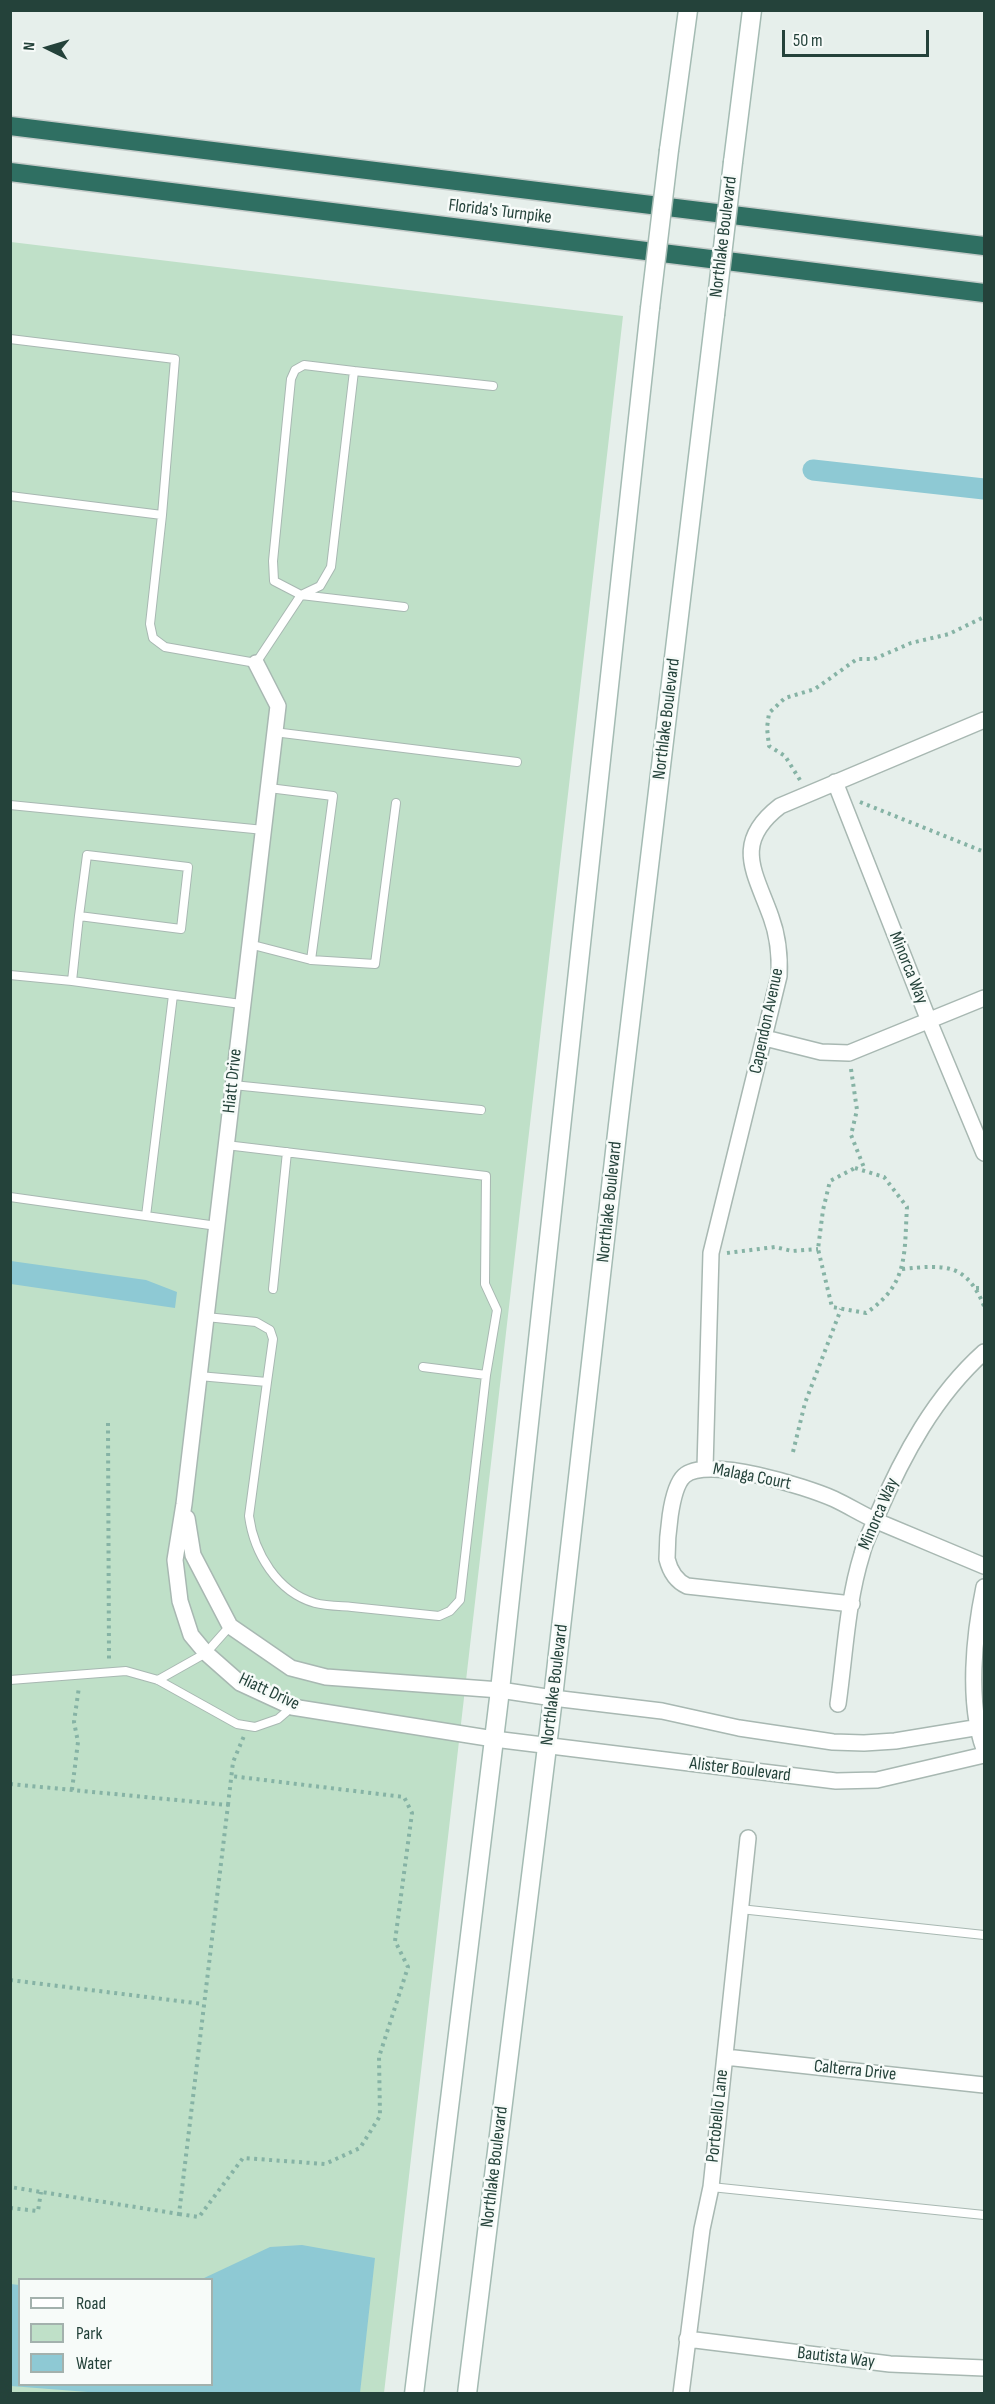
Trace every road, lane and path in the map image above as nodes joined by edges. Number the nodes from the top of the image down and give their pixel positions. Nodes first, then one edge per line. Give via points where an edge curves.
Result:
1 (688, 10) edge
2 (753, 10) edge
3 (10, 126) edge
4 (10, 172) edge
5 (980, 245) edge
6 (984, 293) edge
7 (10, 339) edge
8 (354, 371) junction
9 (493, 386) dead end
10 (10, 496) edge
11 (162, 515) junction
12 (301, 596) junction
13 (404, 606) dead end
14 (984, 617) edge
15 (256, 663) junction
16 (984, 720) edge
17 (274, 732) junction
18 (517, 762) dead end
19 (835, 782) junction
20 (802, 783) dead end
21 (268, 788) junction
22 (854, 799) dead end
23 (396, 803) dead end
24 (10, 804) edge
25 (264, 830) junction
26 (982, 851) dead end
27 (80, 916) junction
28 (249, 944) junction
29 (311, 960) junction
30 (10, 975) edge
31 (72, 981) junction
32 (173, 995) junction
33 (984, 998) edge
34 (242, 1004) junction
35 (929, 1021) junction
36 (765, 1038) junction
37 (851, 1069) dead end
38 (233, 1085) junction
39 (481, 1110) dead end
40 (226, 1145) junction
41 (287, 1152) junction
42 (984, 1153) edge
43 (865, 1171) junction
44 (10, 1197) edge
45 (146, 1216) junction
46 (217, 1226) junction
47 (818, 1249) junction
48 (711, 1253) junction
49 (902, 1269) junction
50 (976, 1288) junction
51 (984, 1288) edge
52 (273, 1289) dead end
53 (984, 1306) edge
54 (841, 1309) junction
55 (206, 1317) junction
56 (984, 1352) edge
57 (423, 1367) dead end
58 (486, 1375) junction
59 (199, 1376) junction
60 (267, 1382) junction
61 (108, 1423) dead end
62 (793, 1452) dead end
63 (705, 1468) junction
64 (184, 1504) junction
65 (876, 1521) junction
66 (984, 1566) edge
67 (984, 1587) edge
68 (852, 1604) junction
69 (230, 1626) junction
70 (206, 1653) junction
71 (109, 1672) junction
72 (81, 1675) junction
73 (10, 1680) edge
74 (158, 1680) junction
75 (500, 1690) junction
76 (554, 1698) junction
77 (838, 1704) dead end
78 (292, 1707) junction
79 (248, 1726) junction
80 (494, 1739) junction
81 (983, 1743) edge
82 (547, 1745) junction
83 (231, 1776) junction
84 (10, 1784) edge
85 (72, 1790) junction
86 (228, 1805) junction
87 (748, 1838) dead end
88 (740, 1909) junction
89 (984, 1935) edge
90 (10, 1980) edge
91 (202, 2004) junction
92 (725, 2057) junction
93 (984, 2085) edge
94 (10, 2187) edge
95 (711, 2187) junction
96 (41, 2192) junction
97 (10, 2208) edge
98 (179, 2214) junction
99 (984, 2216) edge
100 (687, 2339) junction
101 (984, 2368) edge
102 (414, 2394) edge
103 (467, 2394) edge
104 (681, 2394) edge

1 - 75 main road, bridge via 650,308
2 - 76 main road, Northlake Boulevard, bridge
3 - 5 highway, Florida's Turnpike
4 - 6 highway, Florida's Turnpike
7 - 11 lane via 175,359
8 - 9 lane
8 - 12 lane via 331,567 320,586
8 - 12 lane via 304,365 295,370 291,379 273,561 274,581
10 - 11 lane
11 - 15 lane via 150,624 153,638 165,647
12 - 13 lane
12 - 15 lane
14 - 20 path via 949,634 911,643 874,659 857,659 815,689 785,698 769,713 769,746 785,756
15 - 17 street, Hiatt Drive via 278,706
16 - 19 street, Capendon Avenue
17 - 18 lane
17 - 21 street, Hiatt Drive
19 - 35 street, Minorca Way
19 - 36 street, Capendon Avenue via 780,806 766,817 753,839 752,868 771,917 780,958 776,996
21 - 25 street, Hiatt Drive
21 - 29 lane via 333,796
22 - 26 path
23 - 29 lane via 375,964
24 - 25 lane
25 - 28 street, Hiatt Drive
27 - 27 lane via 181,929 188,867 87,855
27 - 31 lane
28 - 29 lane
28 - 34 street, Hiatt Drive
30 - 31 lane
31 - 32 lane
32 - 34 lane
32 - 45 lane
33 - 35 street
34 - 38 street, Hiatt Drive
35 - 36 street via 849,1053 821,1052
35 - 42 street, Minorca Way
36 - 48 street, Capendon Avenue
37 - 43 path via 857,1110 851,1135
38 - 39 lane
38 - 40 street, Hiatt Drive
40 - 41 lane
40 - 46 street, Hiatt Drive
41 - 52 lane
41 - 58 lane via 486,1176 485,1284 497,1310
43 - 47 path via 855,1168 830,1182
43 - 49 path via 884,1177 907,1207
44 - 45 lane
45 - 46 lane
46 - 55 street, Hiatt Drive
47 - 48 path via 792,1251 775,1247
47 - 54 path via 832,1307
48 - 63 street, Capendon Avenue
49 - 50 path via 937,1266 960,1272
49 - 54 path via 884,1301 866,1313
50 - 51 path
50 - 53 path
54 - 62 path via 805,1403
55 - 59 street, Hiatt Drive
55 - 60 lane via 256,1322 270,1330 273,1339
56 - 65 street, Minorca Way via 931,1414 893,1478
57 - 58 lane
58 - 60 lane via 460,1600 439,1616 315,1603 290,1591 267,1567 251,1532 249,1516
59 - 60 lane
59 - 64 street, Hiatt Drive
61 - 71 path
63 - 65 street, Malaga Court via 754,1474 807,1488
63 - 68 street, Malaga Court via 690,1471 677,1484 667,1559 681,1583
64 - 69 street, Hiatt Drive via 193,1555
64 - 70 street, Hiatt Drive via 175,1560 180,1601 191,1635
65 - 66 street, Malaga Court
65 - 68 street, Minorca Way via 862,1553
67 - 81 street via 973,1656
68 - 77 street, Minorca Way
69 - 70 lane
69 - 75 street, Hiatt Drive via 291,1668 326,1677
70 - 74 lane
70 - 78 street, Hiatt Drive via 240,1683
71 - 72 lane
71 - 74 lane via 126,1671
72 - 73 lane
72 - 85 path via 74,1722 78,1742
74 - 79 lane via 237,1724
75 - 76 street
75 - 80 main road
76 - 81 street via 662,1711 833,1742
76 - 82 main road, Northlake Boulevard
78 - 79 lane via 278,1719
78 - 80 street, Hiatt Drive
79 - 83 path
80 - 82 street, Alister Boulevard
80 - 102 main road
81 - 82 street, Alister Boulevard via 877,1780 836,1782
82 - 103 main road, Northlake Boulevard
83 - 86 path
83 - 98 path via 404,1797 412,1813 395,1941 408,1967 379,2057 380,2116 360,2148 325,2164 243,2158 199,2217
84 - 85 path
85 - 86 path
86 - 91 path
87 - 88 street, Portobello Lane
88 - 89 lane
88 - 92 street, Portobello Lane
90 - 91 path
91 - 98 path
92 - 93 street, Calterra Drive
92 - 95 street, Portobello Lane
94 - 96 path
95 - 99 lane
95 - 100 street, Portobello Lane
96 - 97 path via 38,2211
96 - 98 path
100 - 101 street, Bautista Way via 890,2364
100 - 104 street, Portobello Lane

